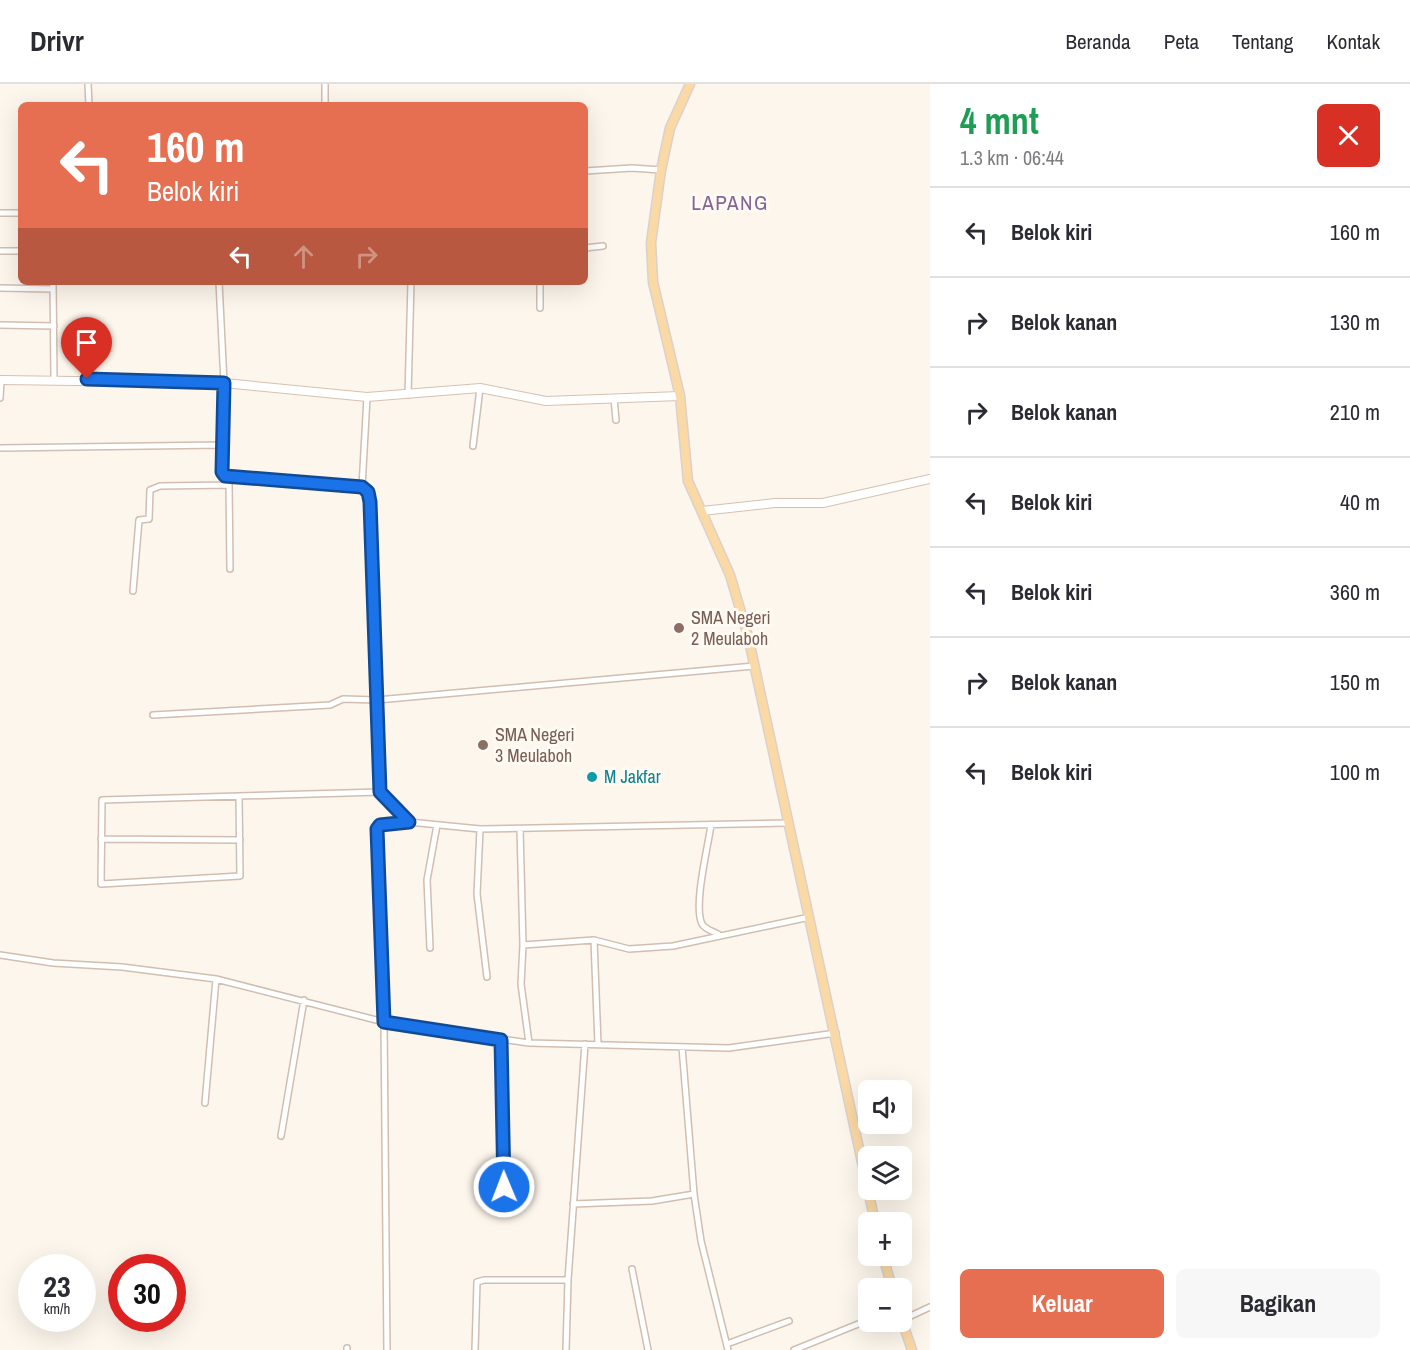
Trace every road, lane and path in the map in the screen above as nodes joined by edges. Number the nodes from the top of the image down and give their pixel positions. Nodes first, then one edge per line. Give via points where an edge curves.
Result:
1 (88, 84) edge
2 (325, 84) edge
3 (690, 84) edge
4 (89, 102) edge
5 (325, 102) edge
6 (661, 170) junction
7 (588, 171) edge
8 (0, 213) edge
9 (18, 213) edge
10 (603, 246) dead end
11 (588, 248) edge
12 (0, 251) edge
13 (18, 251) edge
14 (53, 285) edge
15 (219, 285) edge
16 (411, 285) edge
17 (540, 285) edge
18 (0, 288) edge
19 (53, 290) junction
20 (540, 309) dead end
21 (0, 325) edge
22 (54, 326) junction
23 (54, 379) junction
24 (1, 380) edge
25 (224, 383) junction
26 (480, 388) junction
27 (408, 395) junction
28 (614, 396) junction
29 (680, 396) junction
30 (367, 397) junction
31 (0, 398) edge
32 (616, 420) dead end
33 (221, 445) junction
34 (473, 446) dead end
35 (0, 448) edge
36 (230, 477) junction
37 (930, 479) edge
38 (229, 485) junction
39 (362, 487) junction
40 (702, 511) junction
41 (230, 569) dead end
42 (134, 591) dead end
43 (754, 666) junction
44 (377, 700) junction
45 (153, 715) dead end
46 (380, 792) junction
47 (239, 796) junction
48 (409, 822) junction
49 (788, 822) junction
50 (437, 825) junction
51 (711, 825) junction
52 (480, 829) junction
53 (520, 830) junction
54 (101, 839) junction
55 (240, 840) junction
56 (810, 917) junction
57 (719, 934) junction
58 (594, 940) junction
59 (524, 945) junction
60 (430, 948) dead end
61 (0, 955) edge
62 (487, 977) dead end
63 (216, 979) junction
64 (304, 1000) junction
65 (384, 1022) junction
66 (836, 1033) junction
67 (501, 1040) junction
68 (529, 1043) junction
69 (585, 1044) junction
70 (598, 1044) junction
71 (681, 1047) junction
72 (206, 1103) dead end
73 (281, 1136) dead end
74 (504, 1187) dead end
75 (694, 1194) junction
76 (573, 1204) junction
77 (873, 1212) edge
78 (632, 1269) dead end
79 (568, 1280) junction
80 (930, 1307) edge
81 (912, 1316) edge
82 (789, 1321) dead end
83 (858, 1324) edge
84 (906, 1332) edge
85 (728, 1347) edge
86 (387, 1350) edge
87 (475, 1350) edge
88 (566, 1350) edge
89 (648, 1350) edge
90 (794, 1350) edge
91 (912, 1350) edge

1 - 4 street
2 - 5 street
3 - 6 main road via 670,128
6 - 7 street
6 - 29 main road via 651,243 652,272
8 - 9 street
10 - 11 street
12 - 13 street
14 - 19 street
15 - 25 street
16 - 27 street
17 - 20 street
18 - 19 street
19 - 22 street
21 - 22 street
22 - 23 street
23 - 24 street
23 - 25 street
24 - 31 street
25 - 30 street
25 - 33 street
26 - 27 street
26 - 28 street via 546,401
26 - 34 street
27 - 30 street
28 - 29 street
28 - 32 street
29 - 40 main road via 686,471
30 - 39 street
33 - 35 street
33 - 36 street via 222,472
36 - 38 street
36 - 39 street
37 - 40 street via 823,503 775,503
38 - 41 street
38 - 42 street via 160,486 150,490 149,519 139,520
39 - 44 street via 370,502
40 - 43 main road via 730,575
43 - 44 street
43 - 49 main road
44 - 45 street via 343,699 330,705
44 - 46 street
46 - 47 street
46 - 48 street
47 - 54 street via 102,800
47 - 55 street
48 - 50 street
48 - 65 street via 380,825 377,829
49 - 51 street
49 - 56 main road
50 - 52 street
50 - 60 street via 427,880
51 - 53 street
51 - 57 street via 701,878 701,921 708,930
52 - 53 street
52 - 62 street via 477,894
53 - 59 street
54 - 55 street
54 - 55 street via 101,884 240,876
56 - 57 street
56 - 66 main road
57 - 58 street via 673,946 629,949
58 - 59 street
58 - 70 street
59 - 68 street via 521,984
61 - 63 street
63 - 64 street
63 - 72 street
64 - 65 street
64 - 73 street
65 - 67 street
65 - 86 street
66 - 71 street via 729,1048
66 - 77 main road
67 - 68 street
67 - 74 street
68 - 69 street
69 - 70 street
69 - 76 street
70 - 71 street
71 - 75 street
75 - 76 street via 652,1201
75 - 85 street via 701,1240
76 - 79 street
78 - 89 street
79 - 87 street via 477,1282
79 - 88 street
80 - 81 street
82 - 85 street
83 - 90 street
84 - 91 main road

